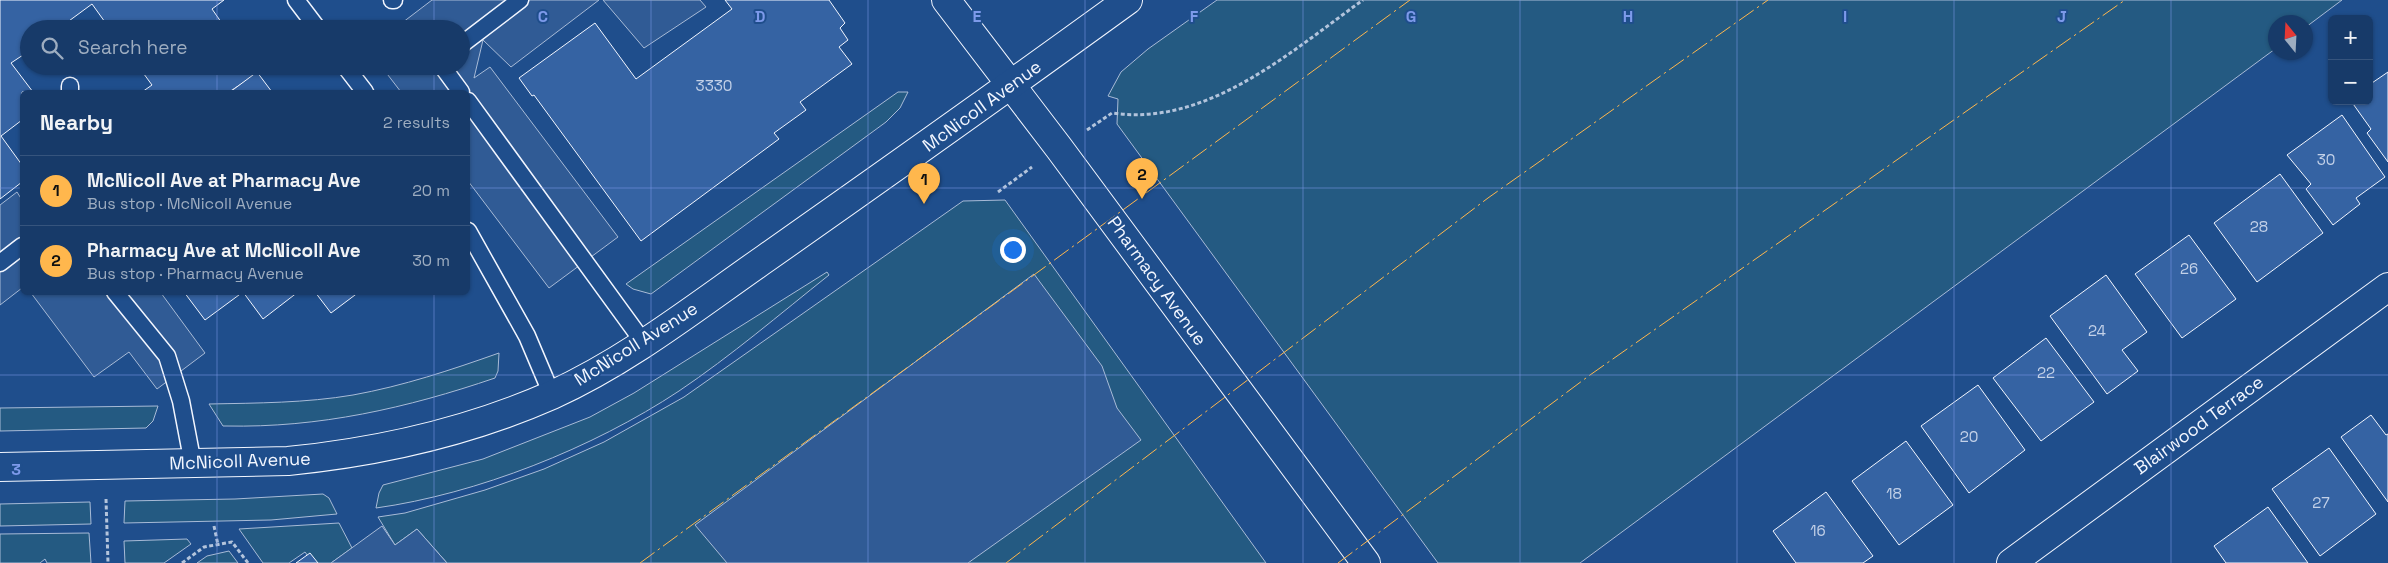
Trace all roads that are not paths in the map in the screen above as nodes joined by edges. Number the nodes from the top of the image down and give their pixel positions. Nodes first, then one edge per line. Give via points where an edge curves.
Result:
1 (296, 0) edge
2 (520, 0) edge
3 (946, 0) edge
4 (1128, 0) edge
5 (311, 20) edge
6 (470, 38) edge
7 (353, 75) edge
8 (449, 75) edge
9 (1010, 86) junction
10 (364, 90) edge
11 (460, 90) edge
12 (470, 104) edge
13 (470, 235) edge
14 (20, 248) edge
15 (0, 263) edge
16 (2388, 287) edge
17 (117, 295) edge
18 (644, 343) junction
19 (552, 395) junction
20 (193, 464) junction
21 (0, 468) edge
22 (1366, 563) edge
23 (2011, 563) edge

1 - 5 lane
2 - 6 lane
3 - 9 main road, Pharmacy Avenue
4 - 9 main road, McNicoll Avenue
7 - 10 lane
8 - 11 lane
9 - 18 main road, McNicoll Avenue
9 - 22 main road, Pharmacy Avenue
12 - 18 lane
13 - 19 lane via 527,336
14 - 15 lane
16 - 23 main road, Blairwood Terrace
17 - 20 lane via 167,356 181,401
18 - 19 main road, McNicoll Avenue
19 - 20 main road, McNicoll Avenue via 484,421 382,449 288,461
20 - 21 main road, McNicoll Avenue

